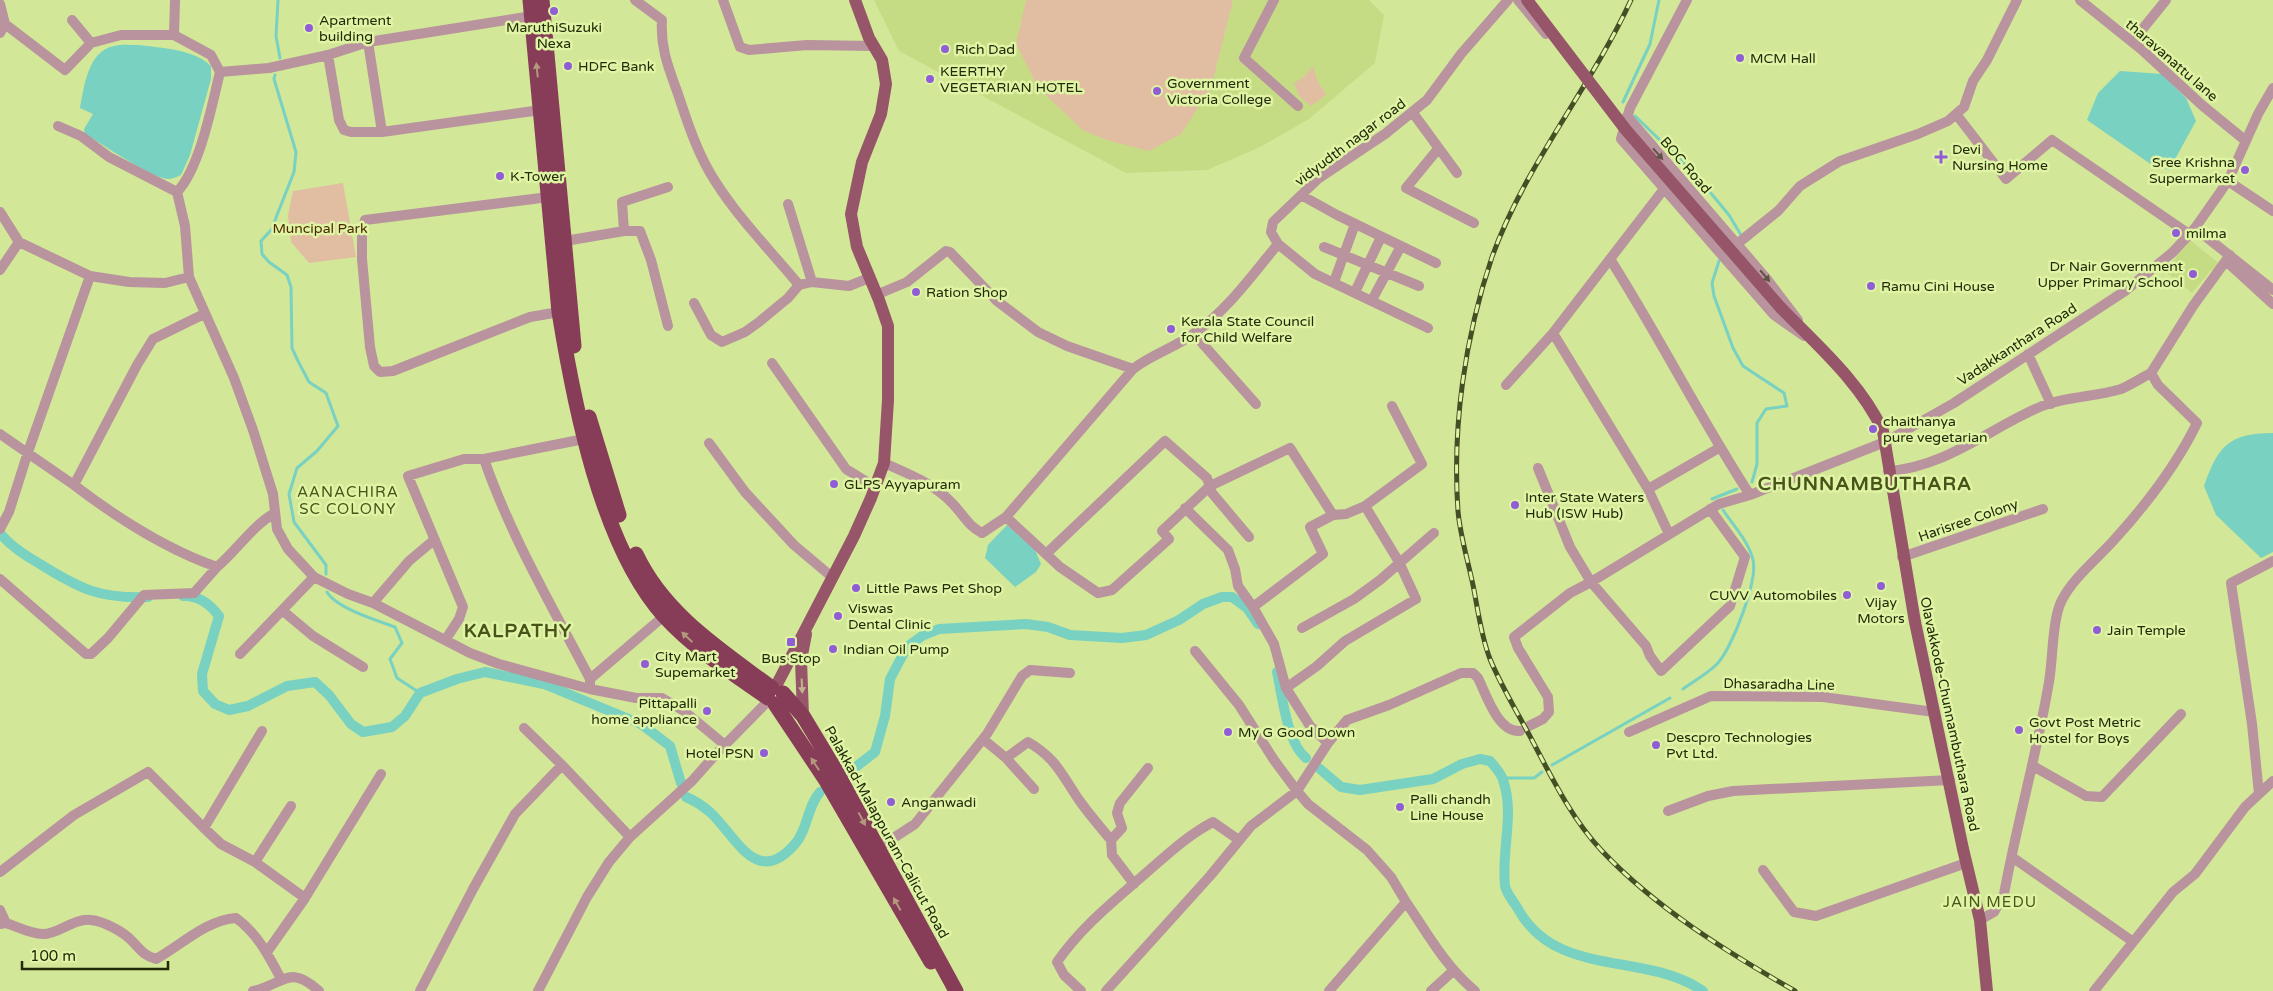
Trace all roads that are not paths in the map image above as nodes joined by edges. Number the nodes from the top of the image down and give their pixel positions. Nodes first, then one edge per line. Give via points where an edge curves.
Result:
1 (175, 0) edge
2 (530, 0) edge
3 (542, 0) edge
4 (635, 0) edge
5 (723, 0) edge
6 (855, 0) edge
7 (1274, 0) edge
8 (1508, 0) edge
9 (1518, 0) edge
10 (1528, 0) edge
11 (1687, 0) edge
12 (2017, 0) edge
13 (2080, 0) edge
14 (2166, 0) edge
15 (0, 4) edge
16 (532, 16) junction
17 (72, 20) dead end
18 (2, 28) edge
19 (174, 35) junction
20 (368, 42) junction
21 (2132, 42) junction
22 (92, 43) junction
23 (1554, 45) dead end
24 (874, 46) junction
25 (328, 55) junction
26 (220, 72) junction
27 (2273, 88) edge
28 (1298, 106) dead end
29 (541, 110) junction
30 (1413, 113) junction
31 (1956, 114) junction
32 (1627, 116) junction
33 (58, 126) dead end
34 (382, 132) junction
35 (2246, 141) junction
36 (1438, 149) junction
37 (1457, 173) dead end
38 (2228, 181) junction
39 (668, 187) dead end
40 (1664, 188) junction
41 (177, 192) junction
42 (1301, 195) junction
43 (550, 197) junction
44 (788, 204) dead end
45 (2273, 211) edge
46 (0, 212) edge
47 (1474, 223) dead end
48 (1355, 224) junction
49 (624, 231) junction
50 (2192, 231) junction
51 (1381, 237) junction
52 (565, 241) junction
53 (20, 242) junction
54 (1278, 244) junction
55 (1737, 244) junction
56 (1401, 246) junction
57 (1324, 247) dead end
58 (1344, 255) junction
59 (2228, 258) junction
60 (1610, 259) junction
61 (1436, 263) dead end
62 (1368, 264) junction
63 (0, 270) edge
64 (1387, 272) junction
65 (90, 276) junction
66 (189, 277) junction
67 (868, 278) junction
68 (812, 282) junction
69 (1334, 282) junction
70 (799, 285) junction
71 (1419, 286) dead end
72 (2273, 290) edge
73 (1354, 292) junction
74 (876, 295) junction
75 (1372, 300) junction
76 (694, 303) dead end
77 (2273, 304) edge
78 (559, 312) junction
79 (204, 314) junction
80 (668, 326) dead end
81 (1428, 328) dead end
82 (1553, 332) junction
83 (1806, 333) junction
84 (1194, 334) junction
85 (1821, 349) junction
86 (2028, 354) junction
87 (772, 363) dead end
88 (1133, 369) junction
89 (2151, 373) junction
90 (1506, 385) dead end
91 (1256, 404) dead end
92 (2051, 404) junction
93 (1392, 406) dead end
94 (0, 434) edge
95 (584, 439) junction
96 (709, 442) dead end
97 (1885, 442) junction
98 (1719, 448) junction
99 (28, 452) junction
100 (484, 459) junction
101 (884, 463) junction
102 (1538, 468) dead end
103 (1888, 471) junction
104 (74, 485) junction
105 (1210, 486) junction
106 (875, 487) junction
107 (1648, 489) junction
108 (1750, 495) junction
109 (1365, 506) junction
110 (1186, 508) junction
111 (1710, 509) junction
112 (2043, 509) dead end
113 (275, 513) junction
114 (1333, 515) junction
115 (1006, 517) junction
116 (1, 528) edge
117 (1434, 533) dead end
118 (1669, 534) junction
119 (1249, 537) dead end
120 (434, 540) junction
121 (1046, 554) junction
122 (1902, 557) junction
123 (2273, 561) edge
124 (1399, 562) junction
125 (217, 567) junction
126 (314, 577) junction
127 (832, 577) junction
128 (0, 578) edge
129 (1591, 582) junction
130 (373, 603) junction
131 (1253, 607) junction
132 (283, 611) junction
133 (664, 616) junction
134 (808, 622) junction
135 (1302, 628) dead end
136 (446, 639) junction
137 (1195, 651) dead end
138 (240, 654) dead end
139 (363, 667) dead end
140 (1070, 673) dead end
141 (590, 684) junction
142 (1286, 688) junction
143 (774, 695) junction
144 (1934, 712) junction
145 (2181, 714) dead end
146 (803, 716) junction
147 (524, 728) dead end
148 (262, 731) dead end
149 (1629, 732) dead end
150 (983, 739) junction
151 (1328, 743) junction
152 (725, 745) junction
153 (1006, 758) junction
154 (562, 765) junction
155 (2033, 766) junction
156 (1148, 768) dead end
157 (381, 774) dead end
158 (1950, 780) junction
159 (2273, 781) edge
160 (1034, 789) dead end
161 (1297, 791) junction
162 (2259, 794) junction
163 (290, 806) dead end
164 (1668, 811) dead end
165 (204, 828) junction
166 (630, 837) junction
167 (1111, 840) junction
168 (1240, 840) junction
169 (878, 848) junction
170 (2012, 857) junction
171 (255, 862) junction
172 (1966, 863) junction
173 (1763, 870) dead end
174 (0, 872) edge
175 (1134, 884) junction
176 (305, 898) junction
177 (1406, 902) junction
178 (0, 910) edge
179 (1980, 920) junction
180 (3, 924) edge
181 (2132, 941) junction
182 (268, 952) junction
183 (1453, 971) junction
184 (281, 979) junction
185 (253, 991) edge
186 (319, 991) edge
187 (420, 991) edge
188 (538, 991) edge
189 (950, 991) edge
190 (956, 991) edge
191 (1081, 991) edge
192 (1106, 991) edge
193 (1329, 991) edge
194 (1431, 991) edge
195 (1475, 991) edge
196 (1988, 991) edge
197 (2094, 991) edge

1 - 19 street
2 - 16 highway, Palakkad-Malappuram-Calicut Road
3 - 52 highway, Palakkad-Malappuram-Calicut Road
4 - 70 street via 662,20 664,59 696,144 714,180 732,207
5 - 24 street via 740,47 749,50 806,45
6 - 24 main road
7 - 28 street via 1244,58
8 - 30 street, vidyudth nagar road via 1461,54 1428,100
9 - 23 street
10 - 83 main road, Olavakkode-Chunnambuthara Road, bridge via 1626,130
11 - 32 street
12 - 31 street via 1973,81 1964,107
13 - 21 street, tharavanattu lane
14 - 21 street
15 - 18 street
16 - 20 street
29 -> 16 highway, Palakkad-Malappuram-Calicut Road
17 - 22 street
18 - 22 street via 64,70
19 - 22 street via 121,35
19 - 26 street via 211,55
20 - 25 street
20 - 34 street
21 - 35 street, tharavanattu lane
24 - 67 main road via 882,60 886,84 881,114 862,162 851,214 857,247
25 - 26 street via 268,68
25 - 34 street via 339,120 344,130
26 - 41 street via 200,144 185,183
27 - 35 street, Vadakkanthara Road
29 - 34 street
29 - 43 highway, Palakkad-Malappuram-Calicut Road
30 - 36 street
30 - 42 street, vidyudth nagar road
31 - 50 street via 2006,179 2052,140
31 - 55 street via 1918,134 1840,161 1800,186 1778,211
32 - 40 street via 1621,139
32 -> 55 street, BOC Road
33 - 41 street
35 - 38 street, Vadakkanthara Road
36 - 37 street
36 - 47 street via 1406,188
38 - 45 street
38 - 50 street, Vadakkanthara Road
39 - 49 street via 622,202
40 - 60 street
40 - 85 street via 1774,315
41 - 66 street via 185,226
42 - 48 street
42 - 54 street, vidyudth nagar road via 1273,222 1271,232
43 - 78 highway, Palakkad-Malappuram-Calicut Road
43 - 78 street via 365,220 362,259 374,366 380,372 393,371 530,317
44 - 68 street
46 - 53 street
48 - 51 street
48 - 58 street
49 - 52 street
49 - 80 street via 640,231
50 - 59 street
50 - 86 street, Vadakkanthara Road via 2173,252 2125,291
51 - 56 street
51 - 62 street
52 - 143 highway, Palakkad-Malappuram-Calicut Road via 576,358 588,413 622,523 641,564 673,609
53 - 63 street
53 - 65 street
54 - 69 street via 1316,274
54 - 84 street via 1234,299
55 -> 83 street, BOC Road via 1790,308
56 - 61 street
56 - 64 street
57 - 58 street
58 - 62 street
58 - 69 street
59 - 72 street
59 - 77 street
59 - 89 street
60 - 82 street
60 - 98 street
62 - 64 street
62 - 73 street
64 - 71 street
64 - 75 street
65 - 66 street via 165,283
65 - 99 street
66 - 79 street
67 - 68 street via 849,286
67 - 74 main road
68 - 70 street
69 - 73 street
70 - 76 street via 759,322 722,342 711,335
73 - 75 street
74 - 88 street via 907,282 946,251 950,252 997,301 1038,332 1067,346
74 - 101 main road via 888,326
75 - 81 street
78 - 95 highway, Palakkad-Malappuram-Calicut Road
79 - 104 street via 153,339
79 - 113 street via 234,378 253,430 273,494
82 - 90 street
82 - 107 street
83 - 85 main road, Olavakkode-Chunnambuthara Road
84 - 88 street
84 - 91 street
85 - 97 main road, Olavakkode-Chunnambuthara Road via 1876,417
86 - 92 street
86 - 97 street, Vadakkanthara Road via 1954,403
87 - 106 street via 846,469
88 - 115 street
89 - 92 street via 2122,388
89 - 155 street via 2197,422 2157,488 2061,600
92 - 103 street via 2003,424 1938,460
93 - 109 street via 1422,464
94 - 99 street
95 - 100 street
95 - 133 highway, Palakkad-Malappuram-Calicut Road via 604,502 628,561 643,589
96 - 127 street via 745,492 794,545
97 - 103 main road, Olavakkode-Chunnambuthara Road
97 - 108 street, Vadakkanthara Road
98 - 107 street
98 - 108 street
99 - 104 street
99 - 116 street
100 - 120 street via 464,459 408,476
100 - 141 street via 498,501
101 - 106 main road
101 - 115 street via 936,490 953,504 973,529 982,533
102 - 129 street via 1570,547
103 - 122 main road, Olavakkode-Chunnambuthara Road
104 - 125 street via 149,534
105 - 110 street
105 - 114 street via 1290,448
105 - 119 street via 1212,493
105 - 121 street via 1207,478 1165,441
106 - 127 main road
107 - 118 street
108 - 111 street, Vadakkanthara Road
109 - 114 street via 1346,514
109 - 124 street
110 - 121 street via 1162,531 1169,539 1112,590 1104,593 1086,586
110 - 131 street via 1228,550 1238,586
111 - 118 street, Vadakkanthara Road
111 - 129 street via 1745,557 1730,606 1661,671 1646,646
112 - 122 street, Harisree Colony
113 - 125 street via 263,520
113 - 126 street via 277,529 288,549
114 - 131 street via 1310,527 1323,554
115 - 121 street
117 - 124 street
118 - 129 street, Vadakkanthara Road
120 - 130 street via 409,561
120 - 136 street via 463,607
122 - 144 main road, Olavakkode-Chunnambuthara Road
123 - 162 street via 2231,583
124 - 135 street via 1354,599
124 - 142 street via 1416,599 1345,642
125 - 128 street via 194,593 141,599 91,654 86,654
126 - 130 street
126 - 132 street
127 - 134 main road
129 - 151 street, Vadakkanthara Road via 1570,593 1514,637 1548,696 1549,712 1543,719 1524,729 1509,730 1500,721 1478,678 1473,673 1462,673 1347,720
130 - 136 street
131 - 142 street via 1274,644
132 - 138 street
132 - 139 street via 313,636
133 - 141 street
143 -> 133 highway, Palakkad-Malappuram-Calicut Road via 703,653
134 - 143 main road
134 -> 146 main road via 801,660
136 - 141 street via 499,664
137 - 161 street via 1239,705
140 - 150 street via 1030,670 1022,676
141 - 152 street via 636,698 662,698 684,711
142 - 151 street via 1310,726
143 - 146 highway, Palakkad-Malappuram-Calicut Road
143 - 152 street
189 -> 143 highway, Palakkad-Malappuram-Calicut Road
144 - 149 street, Dhasaradha Line via 1823,697 1711,696
144 - 158 main road, Olavakkode-Chunnambuthara Road
145 - 155 street via 2102,796 2086,796
146 -> 169 highway, Palakkad-Malappuram-Calicut Road
147 - 154 street
148 - 165 street
150 - 153 street
150 - 169 street via 915,824
151 - 161 street
152 - 166 street via 692,781
153 - 160 street
153 - 167 street via 1028,742 1044,752
154 - 166 street
154 - 187 street via 515,814
155 - 170 street
156 - 167 street via 1120,803 1116,813 1122,828
157 - 176 street
158 - 164 street via 1733,791 1708,796
158 - 172 main road, Olavakkode-Chunnambuthara Road
159 - 162 street
161 - 168 street via 1251,826
161 - 177 street via 1308,804 1367,850 1391,877
162 - 181 street via 2245,807 2194,874 2173,892
163 - 171 street
165 - 171 street via 221,844
165 - 174 street via 148,772 74,815
166 - 188 street via 609,862 587,897
167 - 175 street via 1112,855
168 - 175 street via 1213,822 1194,832
168 - 192 street
169 - 190 highway, Palakkad-Malappuram-Calicut Road
170 - 179 street via 2004,894 1994,912
170 - 181 street
171 - 176 street
172 - 173 street via 1816,916 1794,912
172 - 179 main road, Olavakkode-Chunnambuthara Road
175 - 191 street via 1075,936 1057,962 1064,975
176 - 182 street
177 - 183 street via 1437,952
177 - 193 street
178 - 180 street
179 - 196 main road, Olavakkode-Chunnambuthara Road
180 - 182 street via 44,934 91,920 113,929 131,940 147,957 156,959 173,946 226,918 236,918
181 - 197 street
182 - 184 street
183 - 194 street
183 - 195 street
184 - 185 street
184 - 186 street via 306,979

